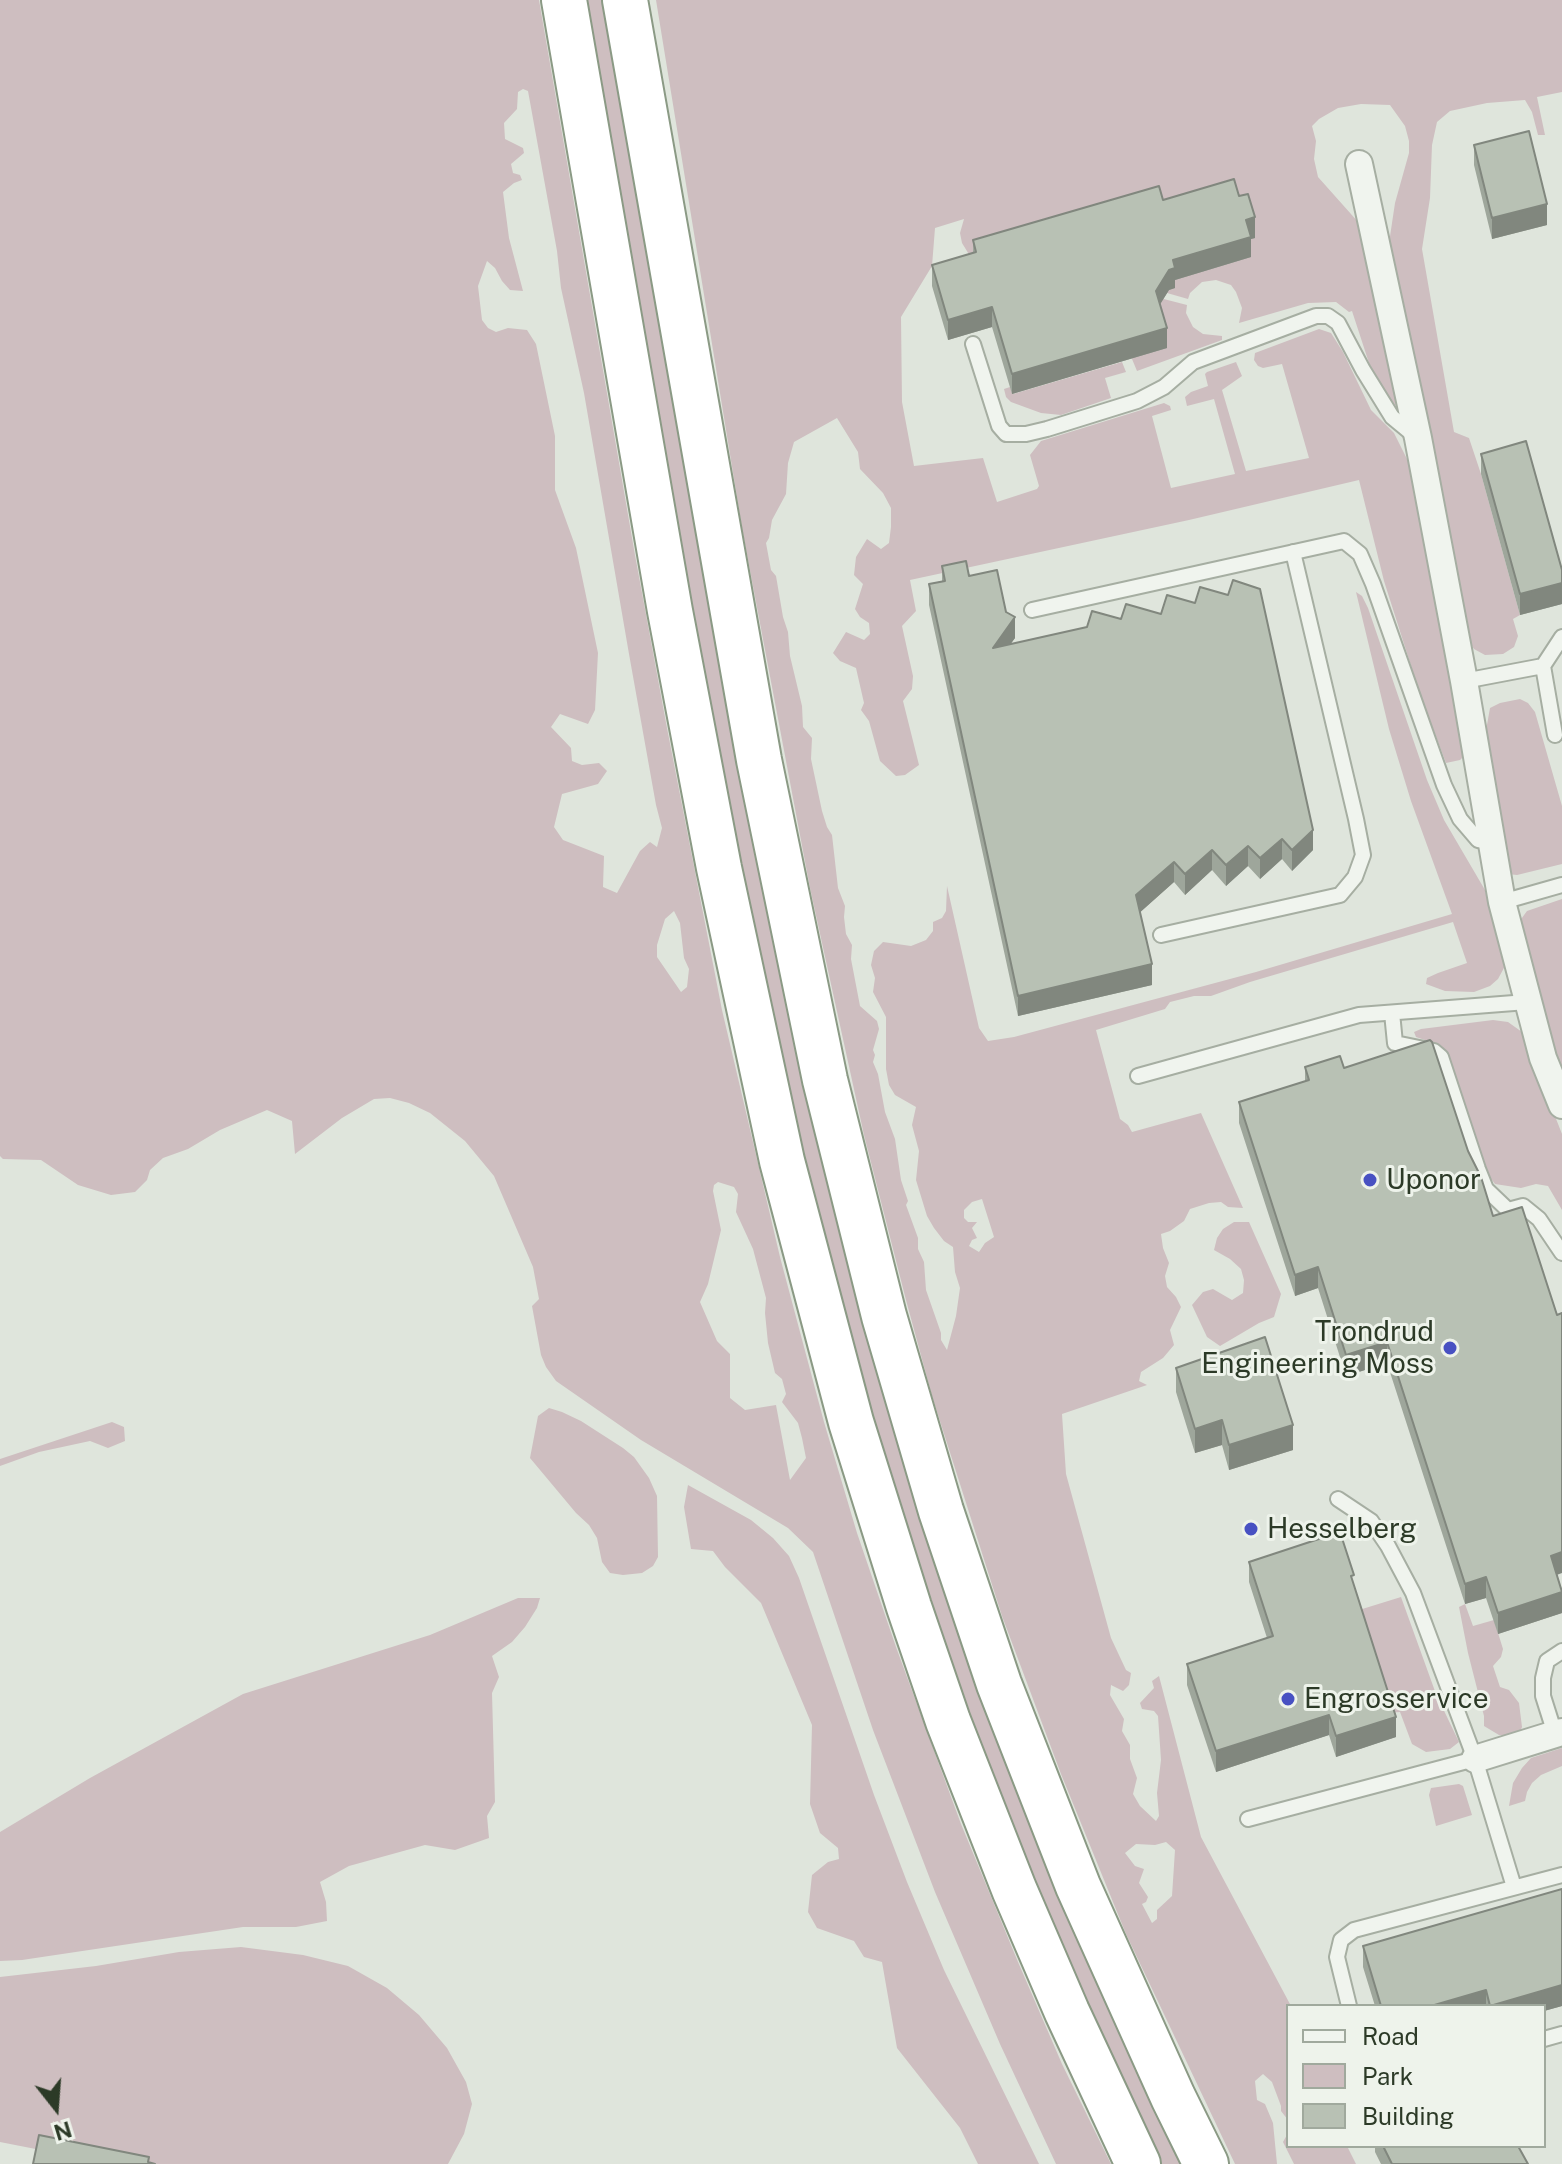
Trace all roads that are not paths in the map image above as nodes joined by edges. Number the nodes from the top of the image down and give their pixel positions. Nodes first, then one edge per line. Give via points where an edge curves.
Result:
1 (564, 0) edge
2 (625, 0) edge
3 (1359, 164) dead end
4 (973, 344) dead end
5 (1418, 438) junction
6 (1293, 552) junction
7 (1032, 610) dead end
8 (1562, 637) edge
9 (1543, 666) junction
10 (1464, 681) junction
11 (1555, 735) dead end
12 (1492, 842) junction
13 (1562, 885) edge
14 (1502, 902) junction
15 (1161, 935) dead end
16 (1527, 1002) junction
17 (1392, 1013) junction
18 (1138, 1076) dead end
19 (1562, 1105) edge
20 (1562, 1253) edge
21 (1338, 1499) dead end
22 (1562, 1651) edge
23 (1559, 1733) edge
24 (1475, 1759) junction
25 (1248, 1819) dead end
26 (1562, 1875) edge
27 (1514, 1887) junction
28 (1349, 2004) edge
29 (1138, 2164) edge
30 (1206, 2164) edge

1 - 29 highway via 719,868 782,1161 843,1392 948,1721 1019,1903
2 - 30 highway via 759,760 825,1080 884,1316 999,1684 1078,1886
3 - 5 street
4 - 5 lane via 999,426 1006,434 1026,434 1137,401 1193,362 1302,320 1328,316 1338,323 1392,417
5 - 10 street
6 - 7 lane
6 - 12 lane via 1344,541 1360,554 1444,785 1460,819 1478,840
6 - 15 lane via 1363,855 1355,877 1340,895
8 - 9 lane
9 - 10 lane
9 - 11 lane
10 - 12 street
12 - 14 street
13 - 14 lane
14 - 16 street
16 - 17 lane
16 - 19 street
17 - 18 lane via 1359,1015
17 - 20 lane via 1395,1043 1441,1057 1486,1189 1508,1210 1523,1206 1531,1212
21 - 24 lane via 1371,1521 1413,1593
22 - 23 lane via 1547,1661 1543,1678 1543,1696
23 - 24 street
24 - 25 lane
24 - 27 lane
26 - 27 lane
27 - 28 lane via 1354,1930 1341,1940 1337,1957

